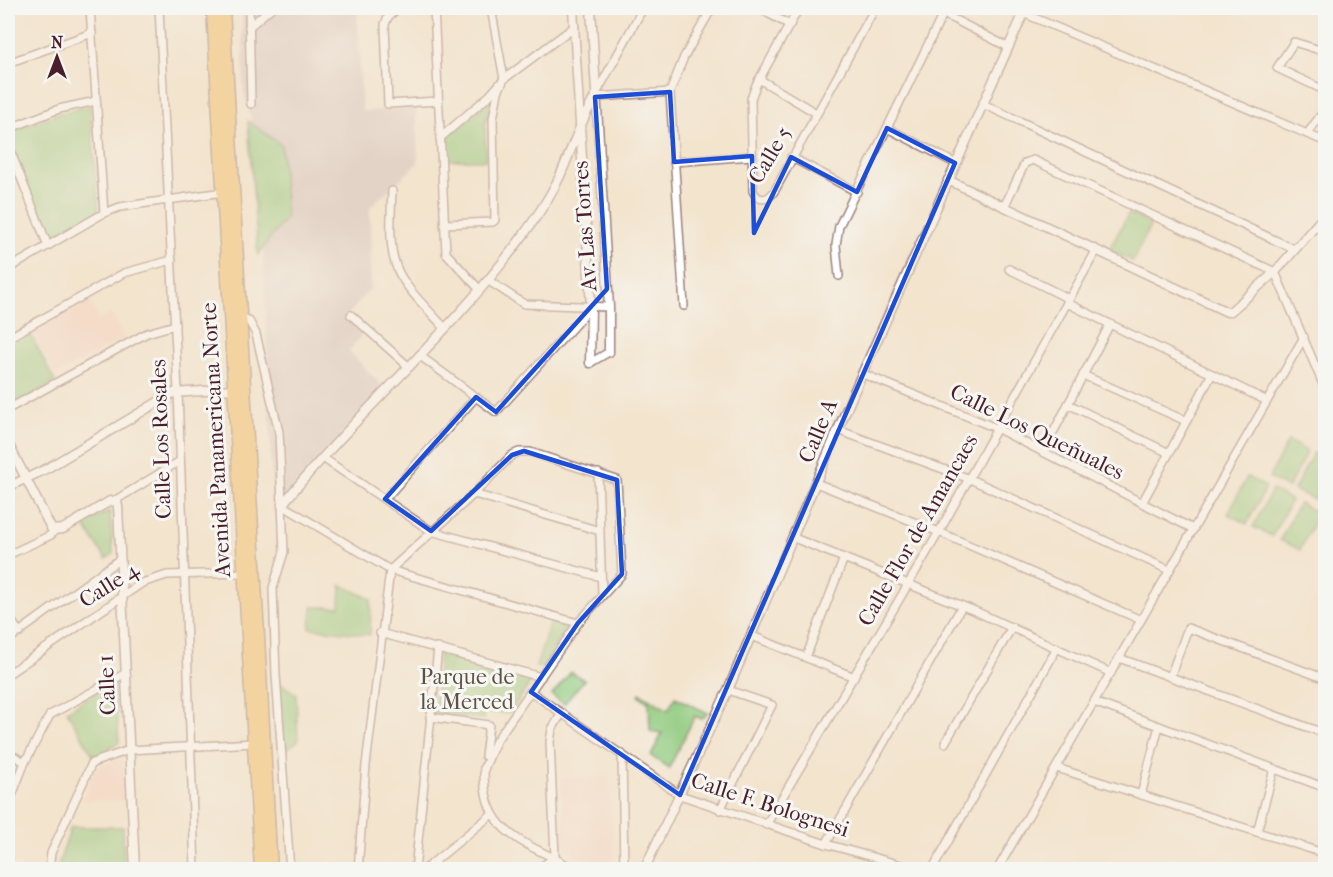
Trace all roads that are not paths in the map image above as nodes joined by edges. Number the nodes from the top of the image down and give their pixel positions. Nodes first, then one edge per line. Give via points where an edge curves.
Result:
1 (90, 8) edge
2 (159, 8) edge
3 (213, 8) edge
4 (223, 8) edge
5 (249, 8) edge
6 (271, 8) edge
7 (398, 8) edge
8 (434, 8) edge
9 (491, 8) edge
10 (573, 8) edge
11 (591, 8) edge
12 (643, 8) edge
13 (712, 8) edge
14 (758, 8) edge
15 (799, 8) edge
16 (875, 8) edge
17 (932, 8) edge
18 (1025, 10) edge
19 (943, 14) junction
20 (790, 25) junction
21 (249, 27) junction
22 (574, 27) junction
23 (92, 33) junction
24 (1008, 47) junction
25 (1326, 52) edge
26 (8, 63) edge
27 (504, 78) junction
28 (759, 79) junction
29 (1326, 90) edge
30 (670, 92) junction
31 (595, 97) junction
32 (96, 101) junction
33 (438, 101) junction
34 (251, 104) dead end
35 (983, 104) junction
36 (1326, 108) edge
37 (816, 113) junction
38 (579, 123) junction
39 (887, 128) junction
40 (8, 129) edge
41 (1307, 134) junction
42 (440, 138) junction
43 (1326, 142) edge
44 (8, 145) edge
45 (752, 156) junction
46 (791, 157) junction
47 (674, 162) junction
48 (955, 163) junction
49 (948, 180) junction
50 (392, 191) dead end
51 (224, 192) junction
52 (857, 192) junction
53 (169, 198) junction
54 (1004, 207) junction
55 (104, 213) junction
56 (1326, 214) edge
57 (444, 224) junction
58 (48, 246) junction
59 (1294, 249) junction
60 (1096, 251) junction
61 (172, 260) junction
62 (8, 269) edge
63 (1009, 269) dead end
64 (1275, 272) junction
65 (839, 276) dead end
66 (489, 281) junction
67 (480, 290) junction
68 (1068, 301) junction
69 (684, 306) dead end
70 (591, 307) junction
71 (609, 307) junction
72 (351, 315) dead end
73 (241, 316) junction
74 (1110, 324) junction
75 (175, 325) junction
76 (445, 328) junction
77 (1304, 337) junction
78 (8, 338) edge
79 (609, 352) joint
80 (419, 355) junction
81 (590, 363) joint
82 (408, 366) junction
83 (863, 374) junction
84 (1212, 374) junction
85 (1083, 375) junction
86 (234, 389) junction
87 (178, 391) junction
88 (1326, 391) edge
89 (476, 397) junction
90 (1265, 400) junction
91 (1068, 404) junction
92 (8, 409) edge
93 (1186, 422) junction
94 (996, 428) junction
95 (838, 430) junction
96 (8, 443) edge
97 (1043, 452) junction
98 (1169, 453) junction
99 (323, 458) junction
100 (180, 461) junction
101 (598, 473) junction
102 (970, 479) junction
103 (24, 480) junction
104 (816, 483) junction
105 (8, 487) edge
106 (474, 494) junction
107 (385, 499) junction
108 (114, 501) junction
109 (1142, 503) junction
110 (282, 505) junction
111 (1193, 529) junction
112 (54, 531) junction
113 (430, 531) junction
114 (600, 531) junction
115 (939, 532) junction
116 (794, 538) junction
117 (8, 555) edge
118 (844, 558) junction
119 (120, 559) junction
120 (390, 570) junction
121 (1169, 570) junction
122 (244, 573) junction
123 (184, 574) junction
124 (601, 577) junction
125 (908, 584) junction
126 (602, 595) junction
127 (122, 597) junction
128 (962, 606) junction
129 (8, 616) edge
130 (1141, 620) junction
131 (578, 623) junction
132 (1012, 627) junction
133 (20, 633) junction
134 (380, 633) junction
135 (752, 636) junction
136 (8, 640) edge
137 (438, 648) junction
138 (1057, 648) junction
139 (806, 657) junction
140 (1119, 658) junction
141 (1111, 673) junction
142 (8, 674) edge
143 (124, 674) junction
144 (541, 677) junction
145 (854, 677) junction
146 (1170, 677) junction
147 (1326, 679) edge
148 (728, 690) junction
149 (531, 692) junction
150 (1094, 702) junction
151 (562, 713) junction
152 (430, 717) junction
153 (1159, 726) junction
154 (1326, 734) edge
155 (254, 743) junction
156 (945, 743) dead end
157 (190, 746) junction
158 (129, 750) junction
159 (8, 753) edge
160 (622, 754) junction
161 (25, 762) junction
162 (1057, 768) junction
163 (484, 769) junction
164 (1274, 769) junction
165 (1326, 788) edge
166 (680, 795) junction
167 (1141, 795) junction
168 (8, 806) edge
169 (720, 810) junction
170 (491, 815) junction
171 (766, 825) junction
172 (1257, 832) junction
173 (826, 844) junction
174 (1326, 854) edge
175 (555, 857) junction
176 (905, 868) edge
177 (49, 870) edge
178 (135, 870) edge
179 (195, 870) edge
180 (261, 870) edge
181 (271, 870) edge
182 (290, 870) edge
183 (358, 870) edge
184 (415, 870) edge
185 (424, 870) edge
186 (537, 870) edge
187 (576, 870) edge
188 (624, 870) edge
189 (644, 870) edge
190 (919, 870) edge
191 (932, 870) edge
192 (997, 870) edge

1 - 23 street
2 - 53 street, Calle Los Rosales
3 - 51 highway, Avenida Panamericana Norte
4 - 73 highway, Avenida Panamericana Norte
5 - 21 street
6 - 21 street
7 - 33 street via 385,24 388,104
8 - 33 street
9 - 27 street
10 - 22 street, Av. Las Torres
11 - 31 street, Av. Las Torres
12 - 31 street
13 - 30 street via 684,57
14 - 20 street
15 - 20 street, Calle 5
16 - 37 street, Calle 5
17 - 19 street
18 - 24 street, Calle A
18 - 41 street
19 - 24 street
19 - 39 street
20 - 28 street, Calle 5
21 - 34 street
22 - 27 street
22 - 38 street, Av. Las Torres
23 - 26 street
23 - 32 street
24 - 35 street, Calle A
25 - 29 street via 1294,42 1277,68
27 - 42 street
27 - 57 street via 493,119 494,221
28 - 37 street
28 - 45 street, Calle 5 via 750,108
30 - 31 street
30 - 47 street
31 - 38 street
31 - 71 street, Av. Las Torres
32 - 40 street via 59,109
32 - 55 street
33 - 42 street
35 - 48 street, Calle A
35 - 59 street
36 - 41 street
37 - 46 street, Calle 5
38 - 66 street via 556,185
38 - 70 street, Av. Las Torres
39 - 48 street
39 - 52 street
41 - 43 street
42 - 57 street
44 - 58 street
45 - 46 street, Calle 5 via 753,191 764,199 772,195
45 - 47 street
46 - 52 street
47 - 69 street
48 - 49 street, Calle A
49 - 54 street
49 - 83 street, Calle A
50 - 76 street via 390,236 397,272
51 - 53 street
51 - 86 highway, Avenida Panamericana Norte
52 - 65 street via 838,232
53 - 55 street
53 - 61 street, Calle Los Rosales
54 - 60 street
54 - 64 street via 1025,163 1033,160
55 - 58 street
56 - 59 street
57 - 67 street via 449,259
58 - 62 street
59 - 64 street
60 - 64 street via 1227,312
60 - 68 street, Calle Flor de Amancaes
61 - 75 street, Calle Los Rosales
61 - 78 street via 124,273
63 - 68 street
64 - 77 street
66 - 67 street
66 - 70 street via 524,304
67 - 76 street
68 - 74 street
68 - 94 street, Calle Flor de Amancaes
70 - 71 street
70 - 81 street, Av. Las Torres
70 - 89 street via 496,412
71 - 79 street, Av. Las Torres
72 - 82 street
73 - 110 street via 256,334 279,432
73 - 181 highway, Avenida Panamericana Norte
74 - 84 street
74 - 85 street
75 - 87 street, Calle Los Rosales
75 - 92 street via 147,333
76 - 80 street
77 - 88 street
77 - 90 street
79 - 81 street
80 - 82 street
80 - 89 street
82 - 99 street
83 - 94 street, Calle Los Queñuales
83 - 95 street, Calle A
84 - 90 street
84 - 93 street
85 - 91 street
85 - 93 street
86 - 87 street
86 - 122 highway, Avenida Panamericana Norte
87 - 100 street, Calle Los Rosales
87 - 103 street
89 - 107 street
90 - 111 street
91 - 97 street
91 - 98 street
93 - 98 street
94 - 97 street, Calle Los Queñuales
94 - 102 street, Calle Flor de Amancaes
95 - 102 street
95 - 104 street, Calle A
96 - 103 street
97 - 109 street, Calle Los Queñuales
98 - 109 street
99 - 107 street
99 - 110 street
100 - 108 street
100 - 123 street, Calle Los Rosales
101 - 106 street via 519,452 512,454
101 - 114 street
101 - 126 street via 617,480 622,574
102 - 115 street, Calle Flor de Amancaes
102 - 121 street
103 - 105 street
103 - 112 street
104 - 115 street
104 - 116 street, Calle A
106 - 113 street
106 - 114 street
107 - 113 street
108 - 112 street
108 - 119 street, Calle 1 via 119,511
109 - 111 street, Calle Los Queñuales
110 - 120 street
110 - 182 street via 284,559 273,588
111 - 121 street
112 - 117 street
113 - 120 street
113 - 124 street
114 - 124 street
115 - 125 street, Calle Flor de Amancaes
115 - 130 street
116 - 118 street
116 - 135 street, Calle A
118 - 125 street
118 - 139 street
119 - 127 street, Calle 1
119 - 133 street
120 - 131 street
120 - 134 street
121 - 130 street
122 - 123 street, Calle 4
122 - 155 highway, Avenida Panamericana Norte
123 - 127 street, Calle 4 via 154,578
123 - 157 street, Calle Los Rosales
124 - 126 street
125 - 128 street
125 - 145 street, Calle Flor de Amancaes
126 - 131 street
127 - 142 street, Calle 4
127 - 143 street, Calle 1
128 - 132 street
128 - 173 street
129 - 133 street
130 - 140 street
131 - 144 street
132 - 138 street
132 - 156 street
133 - 136 street
134 - 137 street
134 - 183 street
135 - 139 street
135 - 148 street, Calle A
137 - 144 street
137 - 152 street
138 - 141 street
138 - 191 street
139 - 145 street
140 - 141 street
140 - 146 street
141 - 150 street
143 - 158 street, Calle 1
143 - 161 street via 50,716
144 - 149 street
145 - 171 street, Calle Flor de Amancaes
146 - 147 street via 1188,628
146 - 154 street
148 - 166 street, Calle A
148 - 169 street via 772,705
149 - 151 street, Calle F. Bolognesi
149 - 163 street via 496,741
150 - 153 street
150 - 162 street
151 - 160 street, Calle F. Bolognesi
151 - 175 street via 552,729 550,742
152 - 163 street via 489,725
152 - 184 street
153 - 164 street
153 - 167 street
155 - 157 street
155 - 180 highway, Avenida Panamericana Norte
157 - 158 street
157 - 179 street, Calle Los Rosales
158 - 177 street via 92,763 51,853
158 - 178 street, Calle 1
159 - 161 street
160 - 166 street, Calle F. Bolognesi
160 - 188 street
161 - 168 street
162 - 167 street
162 - 192 street
163 - 170 street
164 - 165 street
164 - 172 street
166 - 169 street, Calle F. Bolognesi
166 - 189 street, Calle A
167 - 172 street
169 - 171 street, Calle F. Bolognesi
170 - 175 street via 504,829
170 - 185 street
171 - 173 street, Calle F. Bolognesi
172 - 174 street
173 - 176 street, Calle F. Bolognesi
175 - 186 street
175 - 187 street
176 - 190 street, Calle F. Bolognesi

